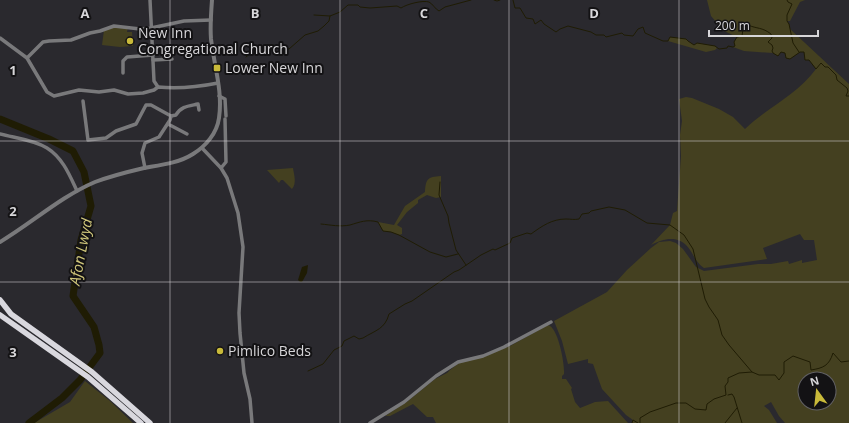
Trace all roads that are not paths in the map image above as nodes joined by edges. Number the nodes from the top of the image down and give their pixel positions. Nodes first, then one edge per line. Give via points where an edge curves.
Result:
1 (150, 0) edge
2 (212, 0) edge
3 (211, 20) junction
4 (151, 28) junction
5 (0, 38) edge
6 (153, 55) junction
7 (27, 58) junction
8 (172, 59) dead end
9 (153, 60) junction
10 (123, 73) dead end
11 (218, 83) junction
12 (158, 87) junction
13 (219, 96) junction
14 (83, 101) dead end
15 (199, 110) dead end
16 (171, 116) junction
17 (168, 124) junction
18 (0, 134) edge
19 (187, 134) dead end
20 (202, 148) junction
21 (145, 168) junction
22 (221, 168) junction
23 (77, 191) junction
24 (0, 242) edge
25 (0, 300) edge
26 (0, 315) edge
27 (551, 322) dead end
28 (141, 423) edge
29 (150, 423) edge
30 (252, 423) edge
31 (370, 423) edge

1 - 4 street
2 - 3 street
3 - 4 street via 184,21
3 - 11 street
4 - 6 street
4 - 7 street via 114,26 71,40 43,42
5 - 7 street
6 - 9 street
6 - 10 street via 127,57 123,61
7 - 12 street via 47,92 54,96 79,90 143,93
8 - 9 street
9 - 12 street via 154,81
11 - 12 street via 192,87
11 - 13 street
13 - 20 street via 216,129
13 - 22 street via 225,99 226,162
14 - 16 street via 88,140 106,138 116,131 136,124 146,105 151,105
15 - 16 street via 198,104 183,108
16 - 17 street
17 - 19 street
17 - 21 street via 160,137 145,144 142,153
18 - 23 street via 34,142 47,148 58,157
20 - 21 street via 176,161
20 - 22 street
21 - 23 street via 120,174
22 - 30 street via 238,214 241,230 243,247 240,333
23 - 24 street
25 - 29 highway via 11,314 92,372
26 - 28 highway via 88,377
27 - 31 street via 504,347 483,356 458,362 404,402

